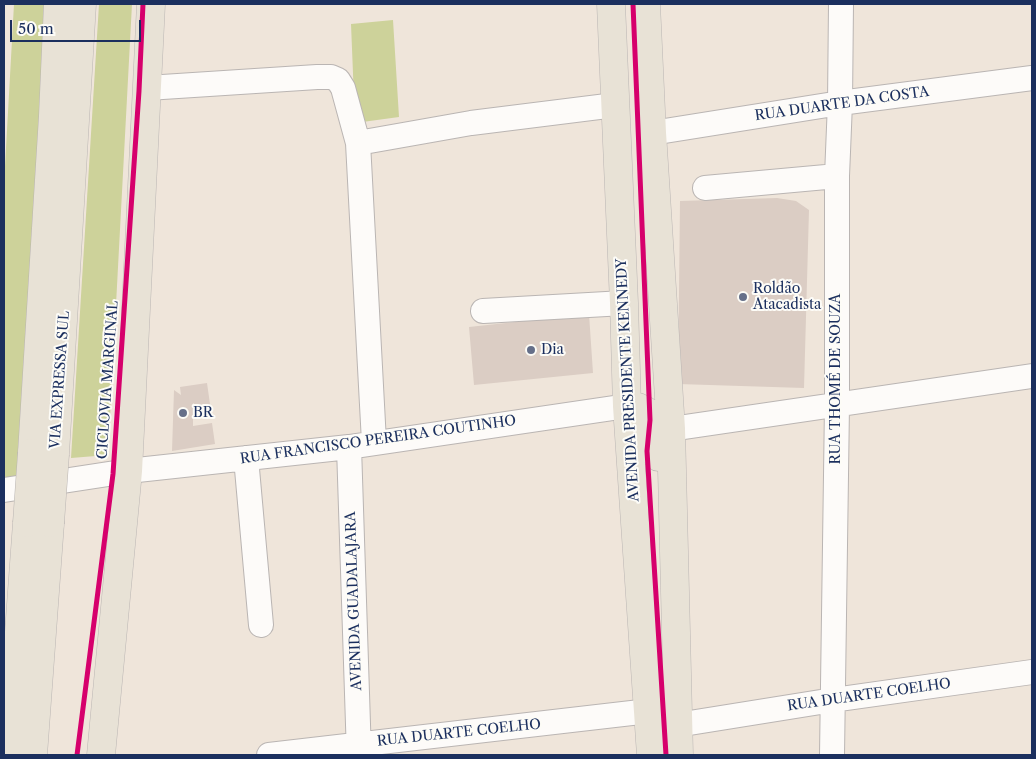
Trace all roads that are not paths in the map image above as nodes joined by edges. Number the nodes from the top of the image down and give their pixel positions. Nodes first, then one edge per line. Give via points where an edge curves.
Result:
1 (58, 4) edge
2 (82, 4) edge
3 (151, 4) edge
4 (611, 4) edge
5 (646, 4) edge
6 (841, 4) edge
7 (1032, 78) edge
8 (147, 88) junction
9 (840, 103) junction
10 (615, 105) junction
11 (652, 133) junction
12 (358, 143) junction
13 (837, 176) junction
14 (705, 188) dead end
15 (624, 302) junction
16 (483, 311) dead end
17 (1032, 376) edge
18 (836, 405) junction
19 (627, 406) junction
20 (670, 429) junction
21 (374, 442) junction
22 (349, 447) junction
23 (43, 454) junction
24 (246, 458) junction
25 (128, 471) junction
26 (4, 490) edge
27 (672, 517) junction
28 (39, 523) junction
29 (261, 625) dead end
30 (1032, 672) edge
31 (833, 700) junction
32 (649, 711) junction
33 (677, 725) junction
34 (358, 750) edge
35 (10, 755) edge
36 (33, 755) edge
37 (101, 755) edge
38 (269, 755) edge
39 (651, 755) edge
40 (679, 755) edge
41 (832, 755) edge

1 - 23 main road, VIA EXPRESSA SUL
2 - 23 main road, VIA EXPRESSA SUL
3 - 8 main road
4 - 10 main road, AVENIDA PRESIDENTE KENNEDY
5 - 11 main road
6 - 9 street, RUA THOMÉ DE SOUZA
7 - 9 street, RUA DUARTE DA COSTA
8 - 12 street via 331,77 338,80 343,88
8 - 25 main road
9 - 11 street, RUA DUARTE DA COSTA
9 - 13 street, RUA THOMÉ DE SOUZA
10 - 12 street via 471,123
10 - 15 main road, AVENIDA PRESIDENTE KENNEDY
11 - 20 main road
12 - 21 street
13 - 14 street
13 - 18 street, RUA THOMÉ DE SOUZA
15 - 16 street
15 - 19 main road, AVENIDA PRESIDENTE KENNEDY
17 - 18 street
18 - 20 street
18 - 31 street, RUA THOMÉ DE SOUZA
19 - 21 street, RUA FRANCISCO PEREIRA COUTINHO
19 - 27 main road via 642,409 650,420 665,504
19 - 32 main road, AVENIDA PRESIDENTE KENNEDY
20 - 27 main road
21 - 22 street, RUA FRANCISCO PEREIRA COUTINHO
22 - 24 street, RUA FRANCISCO PEREIRA COUTINHO
22 - 34 street, AVENIDA GUADALAJARA
23 - 28 main road, VIA EXPRESSA SUL, bridge
24 - 25 street, RUA FRANCISCO PEREIRA COUTINHO
24 - 29 street
25 - 26 street, RUA FRANCISCO PEREIRA COUTINHO
25 - 37 main road
27 - 33 main road
28 - 35 main road, VIA EXPRESSA SUL
28 - 36 main road, VIA EXPRESSA SUL
30 - 31 street, RUA DUARTE COELHO
31 - 33 street, RUA DUARTE COELHO
31 - 41 street, RUA THOMÉ DE SOUZA
32 - 34 street, RUA DUARTE COELHO
32 - 39 main road, AVENIDA PRESIDENTE KENNEDY
33 - 40 main road
34 - 38 street, RUA DUARTE COELHO

